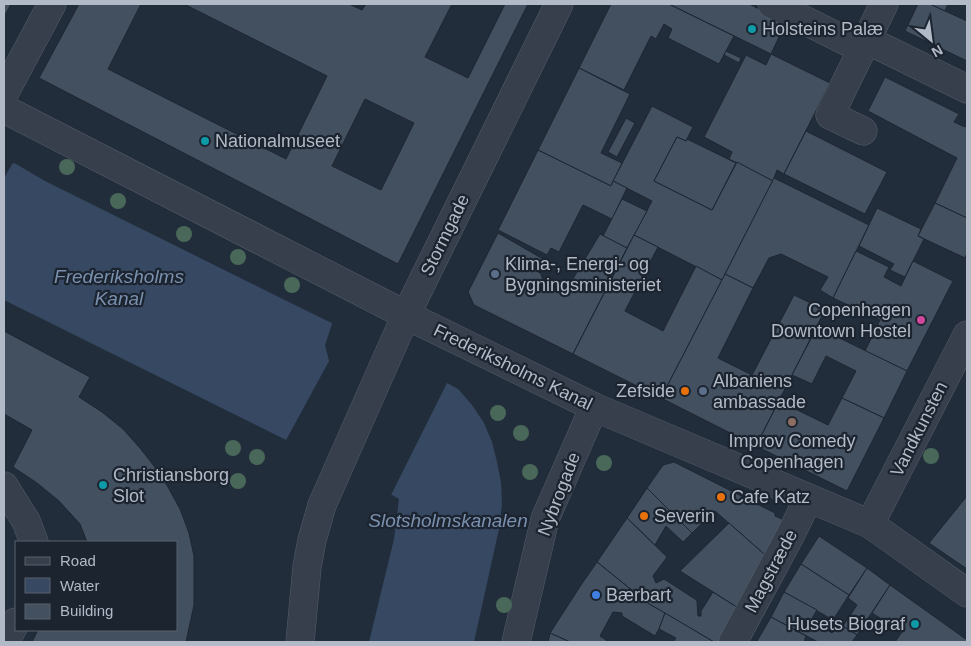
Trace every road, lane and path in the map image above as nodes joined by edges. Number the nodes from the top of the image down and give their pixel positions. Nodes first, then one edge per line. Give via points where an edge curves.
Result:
1 (52, 4) edge
2 (558, 4) edge
3 (884, 4) edge
4 (787, 7) edge
5 (864, 44) junction
6 (967, 89) edge
7 (4, 94) edge
8 (4, 109) edge
9 (863, 131) dead end
10 (406, 315) junction
11 (967, 334) edge
12 (594, 407) junction
13 (4, 486) edge
14 (808, 498) junction
15 (870, 524) junction
16 (34, 541) edge
17 (967, 593) edge
18 (15, 624) edge
19 (5, 642) edge
20 (300, 642) edge
21 (516, 642) edge
22 (733, 642) edge

1 - 7 street
2 - 10 street, Stormgade
3 - 5 street
4 - 5 street
5 - 6 street
5 - 9 street via 830,115
8 - 10 street, Frederiksholms Kanal
10 - 12 street, Frederiksholms Kanal
10 - 20 street, Stormgade via 322,505 307,566
11 - 15 street, Vandkunsten
12 - 14 street, Frederiksholms Kanal
12 - 21 street, Nybrogade via 545,519
13 - 16 street via 26,521
14 - 15 street, Frederiksholms Kanal
14 - 22 street, Magstræde
15 - 17 street, Frederiksholms Kanal
18 - 19 street

